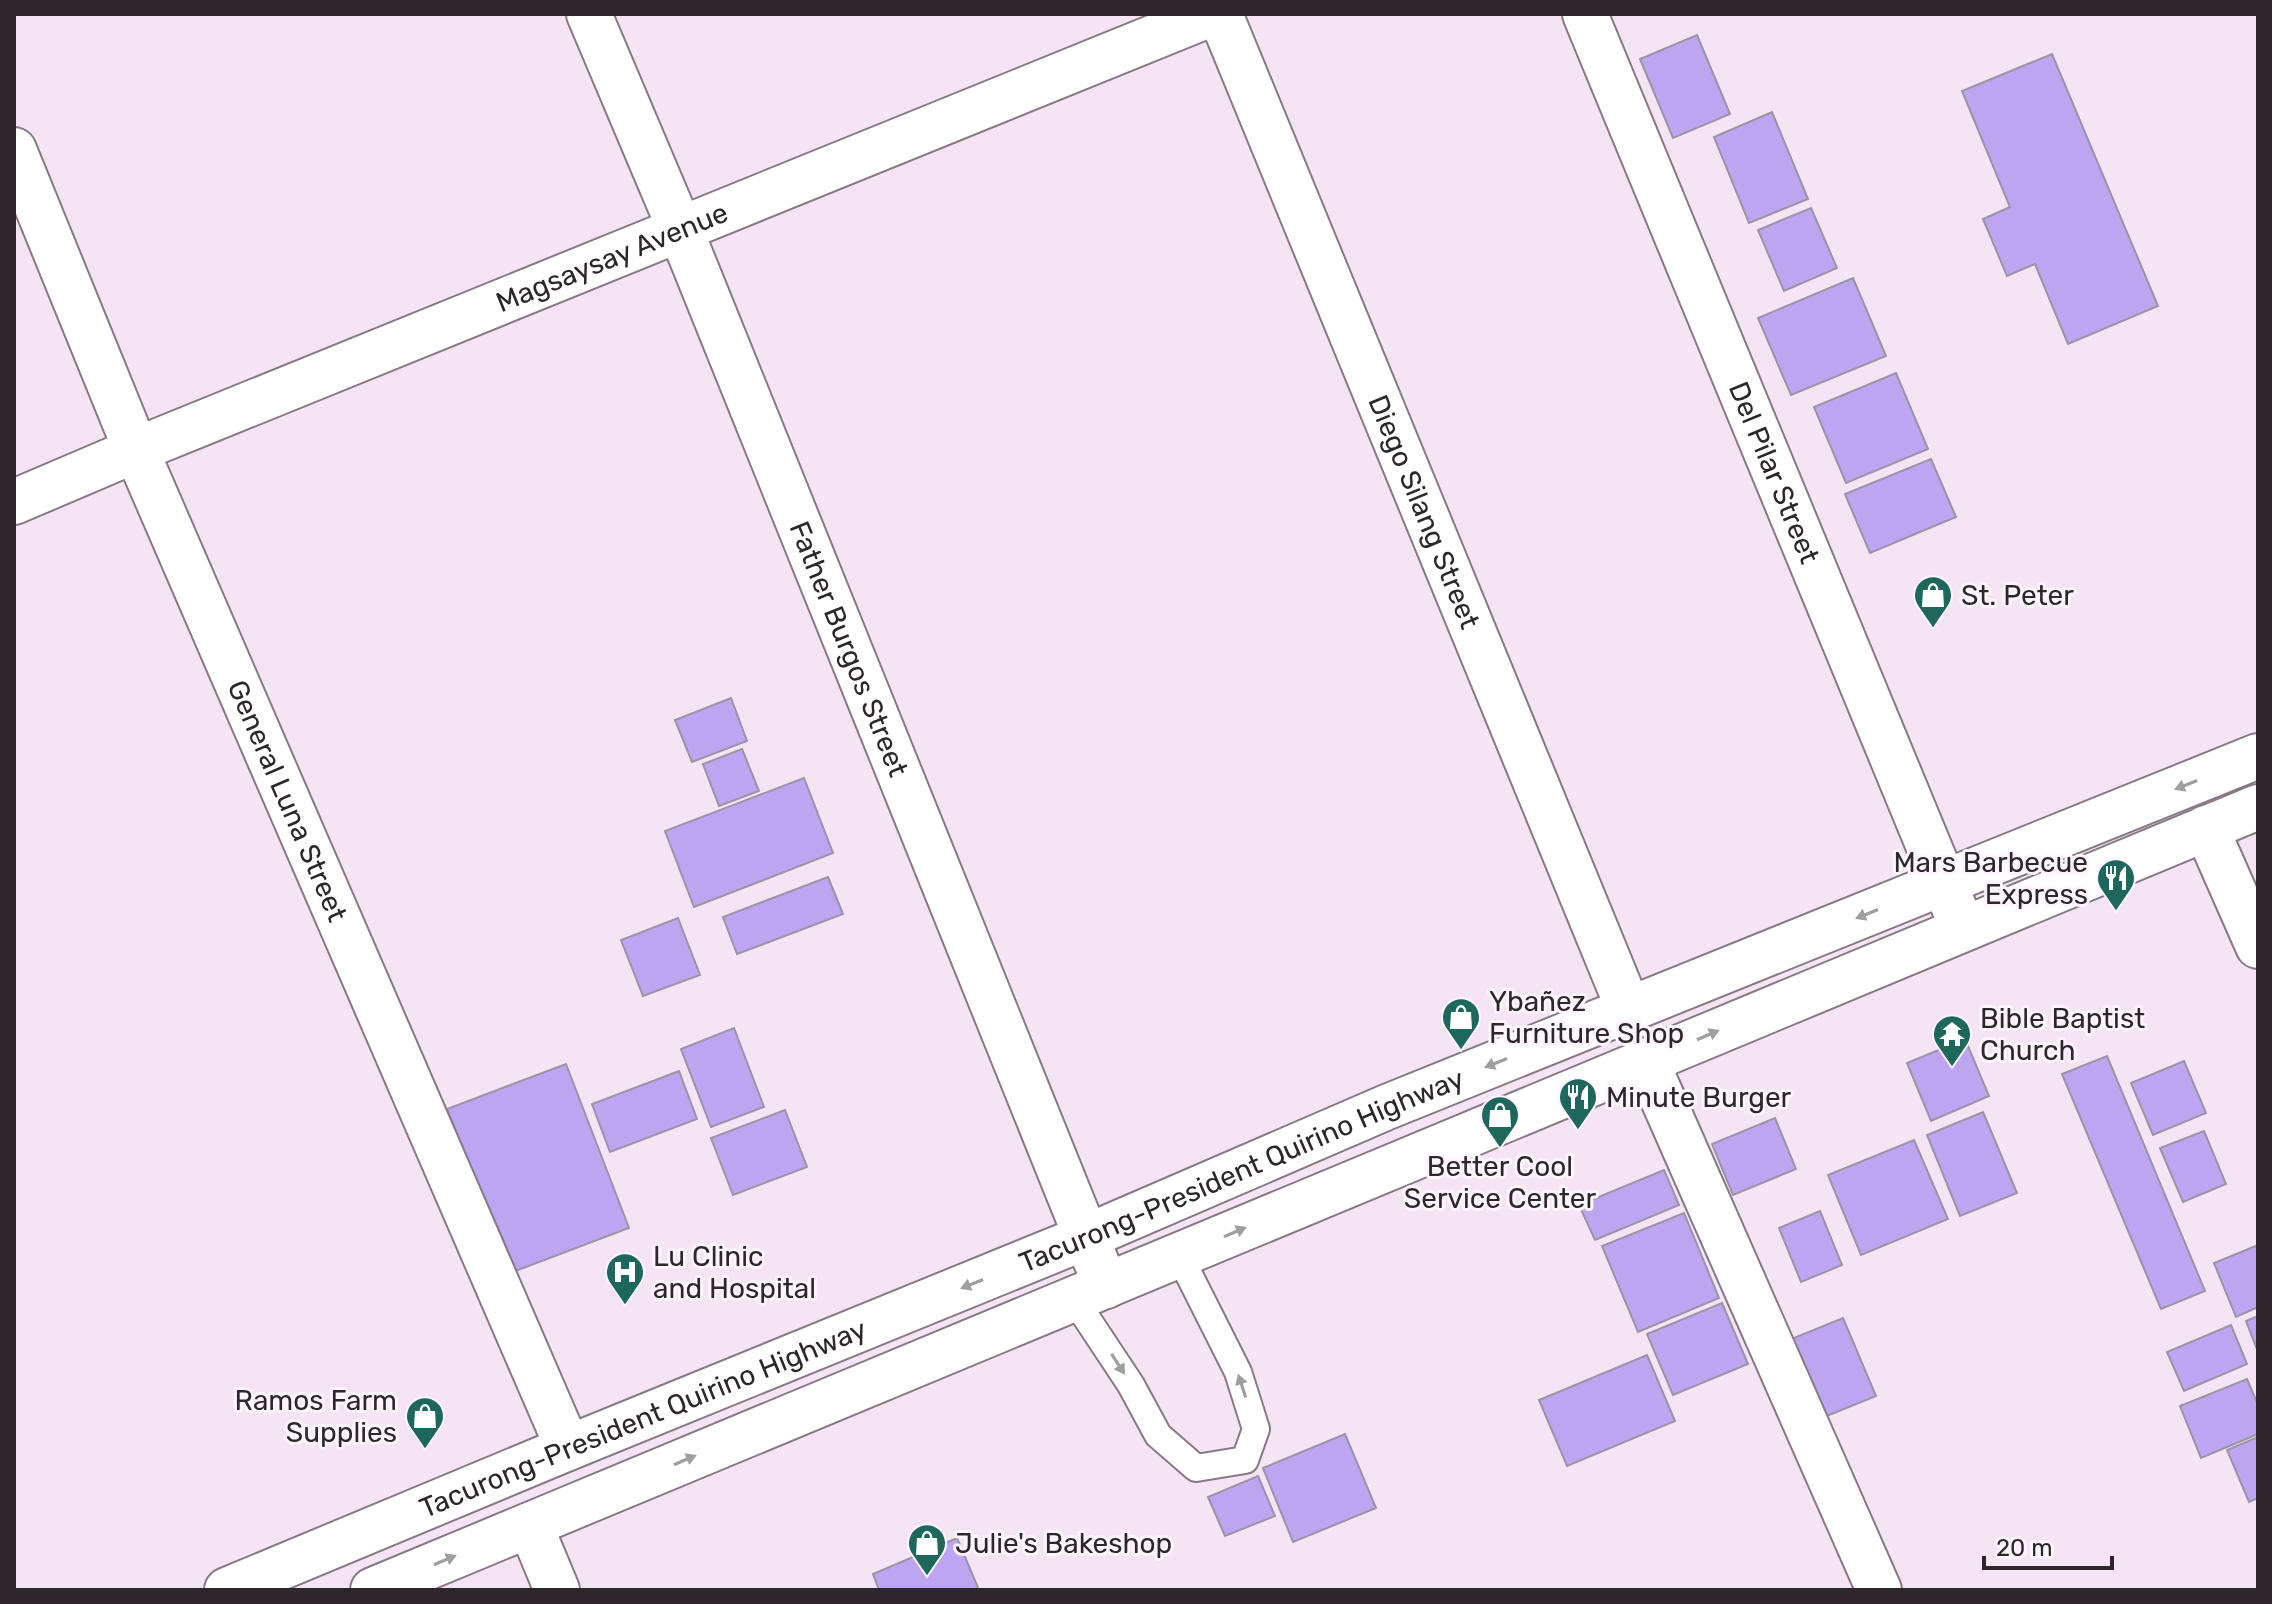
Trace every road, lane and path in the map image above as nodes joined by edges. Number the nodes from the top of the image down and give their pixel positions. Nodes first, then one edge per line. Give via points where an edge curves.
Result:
1 (589, 14) edge
2 (1211, 14) edge
3 (1220, 14) edge
4 (1585, 14) edge
5 (14, 150) edge
6 (680, 229) junction
7 (136, 450) junction
8 (14, 502) edge
9 (2258, 756) edge
10 (2258, 807) edge
11 (2206, 828) junction
12 (1943, 884) junction
13 (1963, 929) junction
14 (2258, 946) edge
15 (1629, 1010) junction
16 (1646, 1061) junction
17 (1086, 1237) junction
18 (1179, 1255) junction
19 (1090, 1292) junction
20 (568, 1448) junction
21 (530, 1525) junction
22 (227, 1590) edge
23 (373, 1590) edge
24 (557, 1590) edge
25 (1879, 1590) edge

1 - 6 main road, Father Burgos Street
2 - 6 main road, Magsaysay Avenue
3 - 15 main road, Diego Silang Street
4 - 12 main road, Del Pilar Street
5 - 7 main road, General Luna Street
6 - 7 main road, Magsaysay Avenue
6 - 17 main road, Father Burgos Street
7 - 8 main road, Magsaysay Avenue
7 - 20 main road, General Luna Street
9 -> 12 main road, Tacurong-President Quirino Highway
10 - 11 main road, Tacurong-President Quirino Highway
11 - 13 main road, Tacurong-President Quirino Highway
11 - 14 main road
12 - 13 main road, Del Pilar Street
12 -> 15 main road, Tacurong-President Quirino Highway
16 -> 13 main road, Tacurong-President Quirino Highway
15 -> 17 main road, Tacurong-President Quirino Highway
18 -> 16 main road, Tacurong-President Quirino Highway
16 - 25 main road
17 - 19 main road, Father Burgos Street
17 -> 20 main road, Tacurong-President Quirino Highway
18 - 19 main road, Tacurong-President Quirino Highway
19 -> 18 lane via 1158,1435 1196,1468 1245,1460 1256,1429 1238,1372
21 -> 19 main road, Tacurong-President Quirino Highway
20 - 22 main road, Tacurong-President Quirino Highway
23 -> 21 main road, Tacurong-President Quirino Highway
21 - 24 main road

